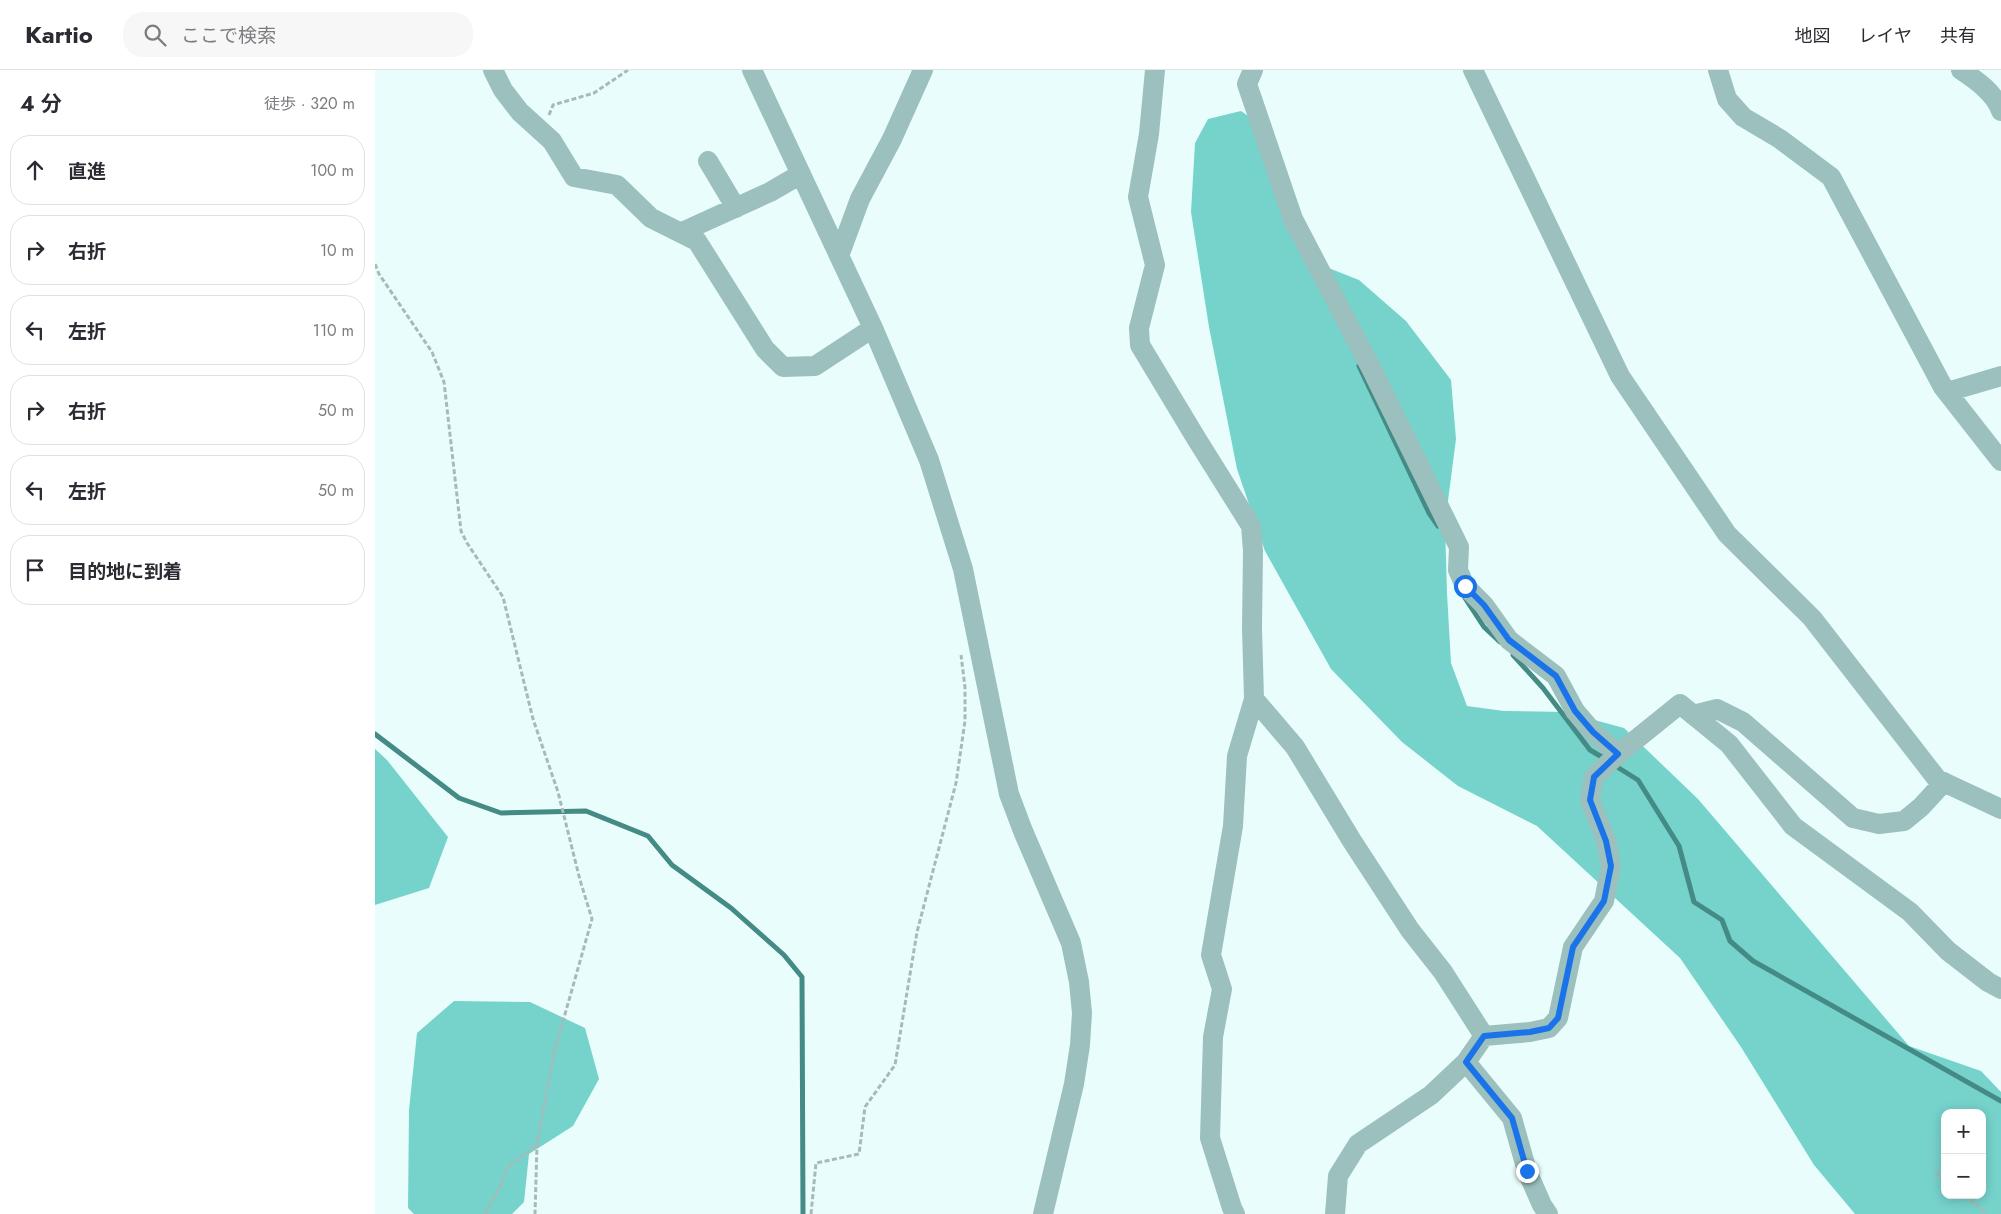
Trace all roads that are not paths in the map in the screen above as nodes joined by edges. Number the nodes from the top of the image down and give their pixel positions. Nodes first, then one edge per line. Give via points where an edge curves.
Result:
1 (493, 70) edge
2 (753, 70) edge
3 (923, 70) edge
4 (1155, 70) edge
5 (1253, 70) edge
6 (1473, 70) edge
7 (1718, 70) edge
8 (1961, 70) edge
9 (2001, 111) edge
10 (708, 161) dead end
11 (801, 174) junction
12 (736, 208) junction
13 (682, 232) junction
14 (839, 256) junction
15 (873, 328) junction
16 (2001, 376) edge
17 (1947, 392) junction
18 (2001, 461) edge
19 (1254, 699) junction
20 (1693, 715) junction
21 (1617, 755) junction
22 (1944, 782) junction
23 (2001, 808) edge
24 (2001, 989) edge
25 (1484, 1036) junction
26 (1466, 1062) junction
27 (1043, 1214) edge
28 (1235, 1214) edge
29 (1335, 1214) edge
30 (1548, 1214) edge

1 - 13 street via 520,112 552,140 574,177 617,185 651,218
2 - 11 street
3 - 14 street via 861,199
4 - 19 street via 1149,134 1138,197 1155,265 1139,328 1140,345 1251,526
5 - 21 street via 1247,84 1293,219 1459,547 1458,570 1465,586 1484,605 1509,640 1556,676 1575,711
6 - 22 street via 1620,376 1727,534 1812,618 1937,779
7 - 17 street via 1727,99 1743,117 1780,139 1831,178
8 - 9 street via 1998,102
10 - 12 street
11 - 12 street
11 - 14 street
12 - 13 street
13 - 15 street via 697,241 765,349 783,367 815,366
14 - 15 street
15 - 27 street via 929,460 944,504 963,569 1009,794 1071,943 1079,982 1082,1014 1074,1084
16 - 17 street
17 - 18 street
19 - 25 street via 1295,746 1352,841
19 - 28 street via 1237,756 1233,826 1211,954 1222,989 1213,1037 1210,1138
20 - 21 street via 1680,704
20 - 22 street via 1717,709 1743,722 1853,818 1879,824 1904,821
20 - 24 street via 1729,744 1793,826 1910,912 1948,951
21 - 25 street via 1594,777 1590,800 1606,841 1611,866 1604,901 1573,947 1558,1018 1549,1028
22 - 23 street
25 - 26 street
26 - 29 street via 1431,1095 1358,1144 1338,1176
26 - 30 street via 1512,1118 1527,1171

